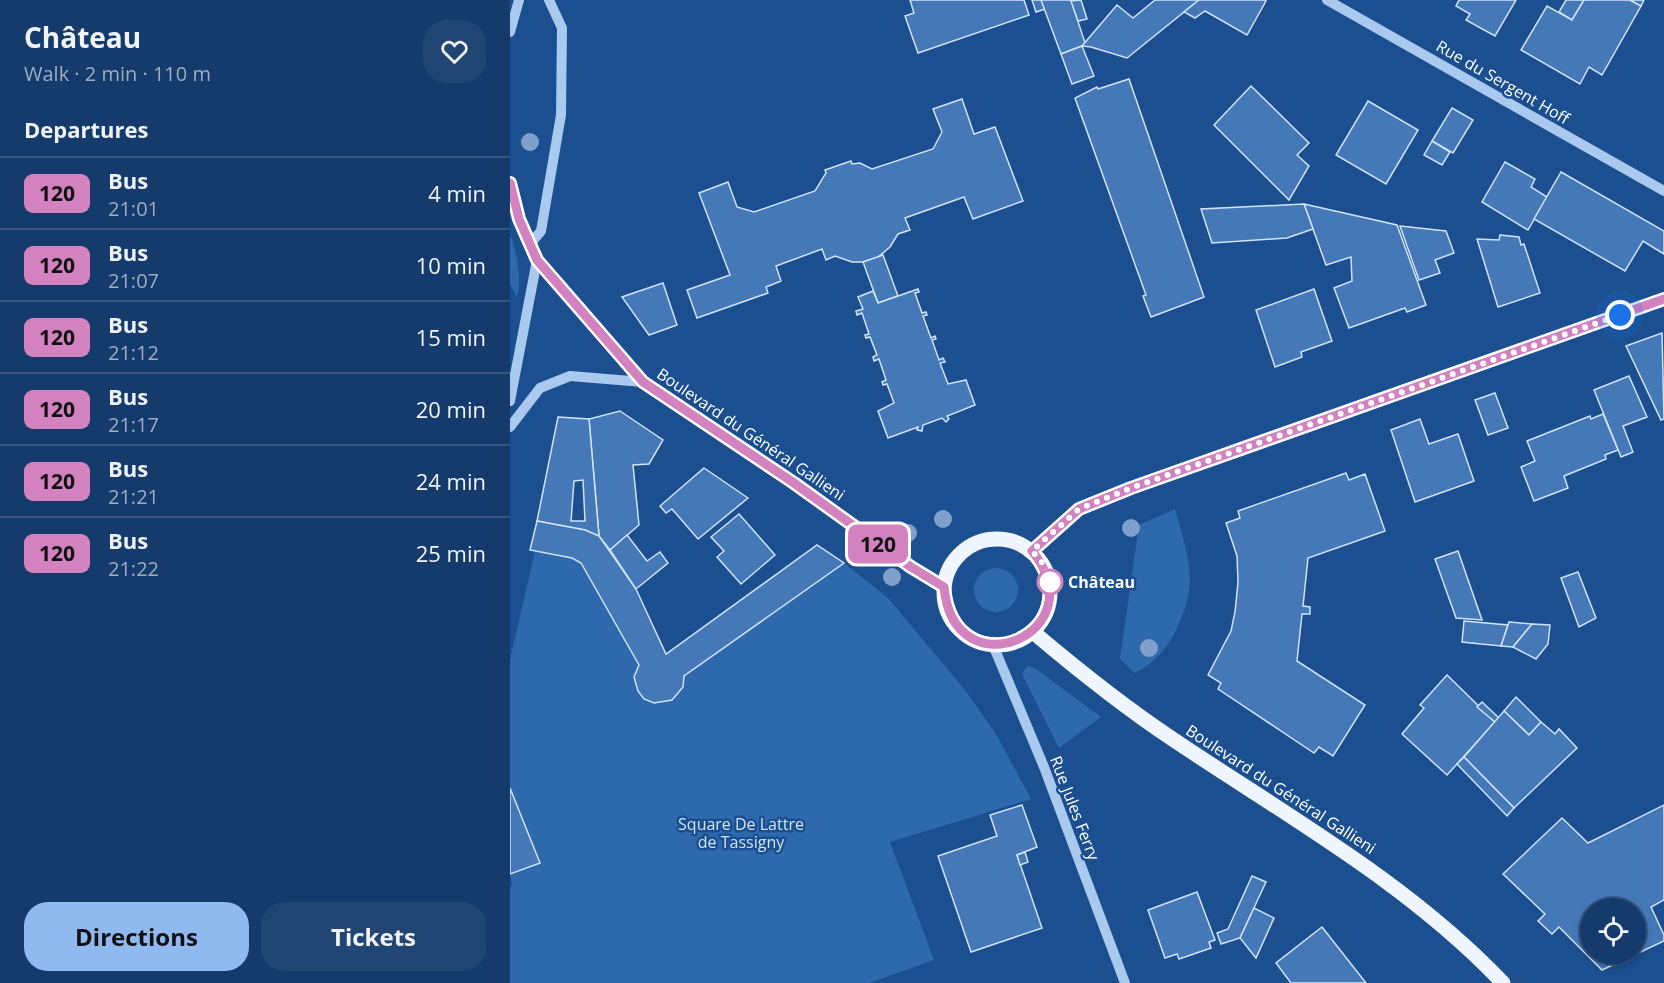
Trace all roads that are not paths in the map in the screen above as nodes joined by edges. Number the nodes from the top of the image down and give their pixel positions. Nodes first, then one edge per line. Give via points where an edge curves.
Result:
1 (519, 0) edge
2 (549, 0) edge
3 (1328, 0) edge
4 (510, 32) edge
5 (510, 183) edge
6 (1664, 191) edge
7 (531, 243) junction
8 (537, 260) junction
9 (1664, 299) edge
10 (643, 382) junction
11 (510, 401) edge
12 (510, 427) edge
13 (1032, 551) junction
14 (944, 587) junction
15 (1033, 632) junction
16 (993, 645) junction
17 (1125, 983) edge
18 (1503, 983) edge

1 - 4 street
2 - 7 street via 562,28 561,115 541,231
3 - 6 street, Rue du Sergent Hoff
5 - 7 street via 519,219
7 - 8 street
8 - 10 street, Boulevard du Général Gallieni
8 - 11 street
9 - 13 street via 1120,492 1079,509
10 - 12 street via 570,376 540,388
10 - 14 street, Boulevard du Général Gallieni
13 - 14 main road via 1002,539 970,546 957,556
13 - 15 main road via 1044,565 1050,582 1044,618
14 - 16 main road via 945,604 957,626 976,642
15 - 16 main road via 1007,645
15 - 18 main road, Boulevard du Général Gallieni via 1171,738 1377,874 1435,920
16 - 17 street, Rue Jules Ferry via 1044,767

